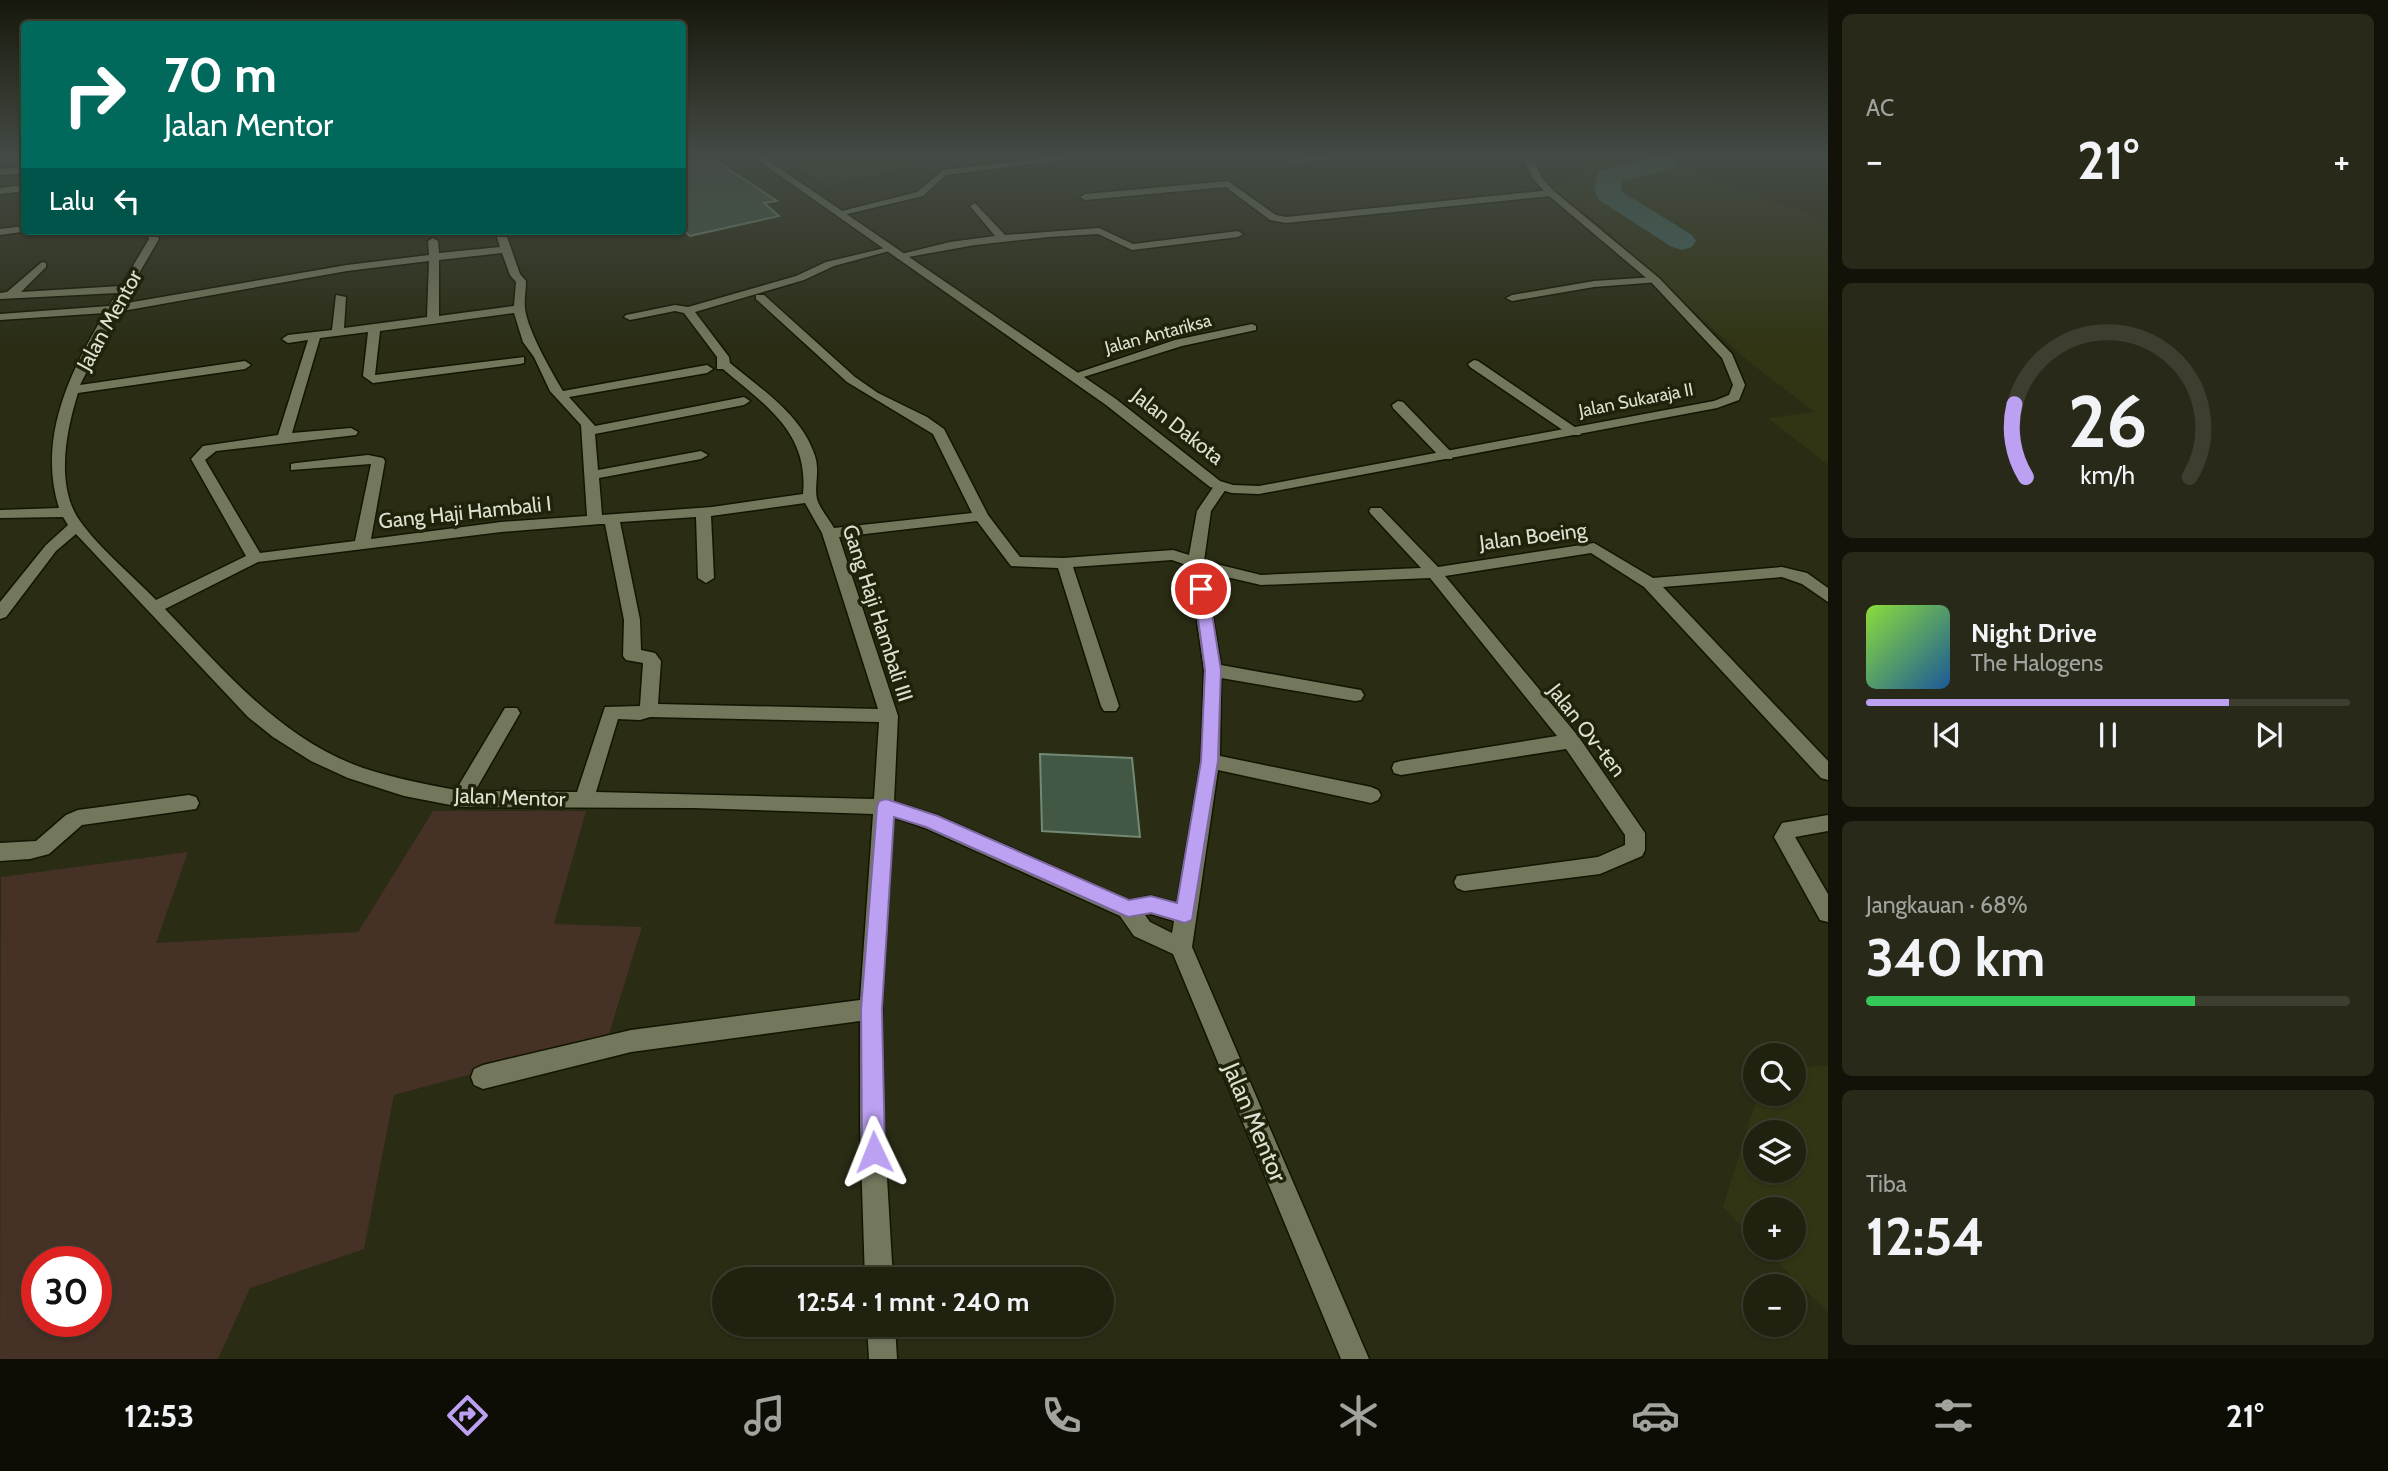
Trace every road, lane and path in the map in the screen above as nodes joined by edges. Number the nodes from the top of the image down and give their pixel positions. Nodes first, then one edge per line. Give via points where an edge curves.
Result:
1 (847, 219) edge
2 (986, 219) edge
3 (1583, 219) edge
4 (21, 229) edge
5 (0, 232) edge
6 (1238, 234) dead end
7 (156, 235) edge
8 (502, 235) edge
9 (1001, 237) junction
10 (433, 241) dead end
11 (889, 248) junction
12 (507, 249) junction
13 (434, 257) junction
14 (901, 257) junction
15 (42, 265) dead end
16 (1655, 280) junction
17 (127, 289) junction
18 (5, 296) edge
19 (340, 297) dead end
20 (760, 297) dead end
21 (1512, 298) dead end
22 (114, 309) junction
23 (519, 310) junction
24 (688, 310) junction
25 (0, 317) edge
26 (630, 317) dead end
27 (433, 321) junction
28 (1252, 328) dead end
29 (374, 329) junction
30 (338, 333) junction
31 (315, 335) junction
32 (288, 339) dead end
33 (520, 360) dead end
34 (1474, 364) dead end
35 (245, 365) dead end
36 (707, 369) dead end
37 (1074, 376) junction
38 (72, 390) junction
39 (560, 395) junction
40 (744, 401) dead end
41 (1398, 405) dead end
42 (589, 431) junction
43 (351, 432) dead end
44 (1575, 432) junction
45 (285, 438) junction
46 (701, 455) dead end
47 (1447, 456) junction
48 (296, 467) dead end
49 (592, 475) junction
50 (1221, 486) junction
51 (810, 499) junction
52 (1376, 511) dead end
53 (703, 512) junction
54 (0, 514) edge
55 (981, 516) junction
56 (71, 519) junction
57 (612, 519) junction
58 (595, 521) junction
59 (830, 533) junction
60 (362, 544) junction
61 (255, 558) junction
62 (1064, 563) junction
63 (1196, 563) junction
64 (1434, 573) junction
65 (706, 578) dead end
66 (1650, 583) junction
67 (1828, 597) edge
68 (155, 607) junction
69 (0, 614) edge
70 (1213, 670) junction
71 (1355, 695) dead end
72 (1110, 706) dead end
73 (649, 710) junction
74 (511, 713) dead end
75 (889, 716) junction
76 (1570, 741) junction
77 (1210, 761) junction
78 (1401, 768) dead end
79 (1828, 773) edge
80 (1371, 795) dead end
81 (461, 799) junction
82 (584, 799) junction
83 (189, 803) dead end
84 (886, 807) junction
85 (1828, 823) edge
86 (0, 852) edge
87 (1464, 882) dead end
88 (1128, 909) junction
89 (1828, 913) edge
90 (1185, 914) junction
91 (1181, 947) junction
92 (871, 1009) junction
93 (483, 1077) dead end
94 (878, 1267) edge
95 (882, 1337) edge
96 (883, 1359) edge
97 (1355, 1359) edge

1 - 11 street, Jalan Dakota
2 - 9 street
3 - 16 street, Jalan Sukaraja II
4 - 5 street
6 - 9 street via 1132,247 1099,231
7 - 17 street, Jalan Mentor
8 - 12 street
9 - 14 street
10 - 13 street
11 - 14 street, Jalan Dakota
11 - 24 street
12 - 13 street
12 - 23 street via 514,275 521,281
13 - 22 street
13 - 27 street
14 - 37 street, Jalan Dakota
15 - 18 street
16 - 21 street
16 - 44 street, Jalan Sukaraja II via 1728,357 1738,392 1717,404
17 - 18 street
17 - 22 street, Jalan Mentor
19 - 30 street
20 - 55 street via 845,375 934,427
22 - 25 street
22 - 38 street, Jalan Mentor via 88,351
23 - 27 street
23 - 39 street via 529,342
24 - 26 street via 675,308
24 - 51 street via 723,357 723,365 796,428 814,479
27 - 29 street
28 - 37 street, Jalan Antariksa via 1179,343
29 - 30 street
29 - 33 street via 368,366 373,379
30 - 31 street
31 - 32 street
31 - 45 street
34 - 44 street
35 - 38 street
36 - 39 street
37 - 50 street, Jalan Dakota
38 - 56 street, Jalan Mentor via 57,462
39 - 42 street via 584,417
40 - 42 street
41 - 47 street
42 - 49 street
43 - 45 street
44 - 47 street, Jalan Sukaraja II
45 - 61 street via 216,447 198,459
46 - 49 street
47 - 50 street, Jalan Sukaraja II via 1259,491
48 - 60 street via 378,461
49 - 58 street
50 - 63 street, Jalan Dakota via 1204,510
51 - 53 street, Gang Haji Hambali I
51 - 59 street, Gang Haji Hambali III
52 - 64 street, Jalan Ov-ten
53 - 57 street, Gang Haji Hambali I
53 - 65 street
54 - 56 street
55 - 59 street
55 - 62 street, Jalan Boeing via 1016,562
56 - 68 street, Jalan Mentor
56 - 69 street
57 - 58 street, Gang Haji Hambali I
57 - 73 street via 632,620 632,656 652,661
58 - 60 street, Gang Haji Hambali I
59 - 75 street, Gang Haji Hambali III
60 - 61 street, Gang Haji Hambali I
61 - 68 street, Gang Haji Hambali I
62 - 63 street, Jalan Boeing via 1173,555
62 - 72 street
63 - 64 street, Jalan Boeing via 1261,580
63 - 70 street, Jalan Dakota
64 - 66 street, Jalan Boeing via 1594,548
64 - 76 street, Jalan Ov-ten
66 - 67 street via 1795,573
66 - 79 street, Jalan Boeing
68 - 81 street, Jalan Mentor via 254,712 279,732 355,774
70 - 71 street
70 - 77 street, Jalan Dakota
73 - 75 street
73 - 82 street via 611,712
74 - 81 street
75 - 84 street, Gang Haji Hambali III
76 - 78 street
76 - 87 street, Jalan Ov-ten via 1635,833 1635,850 1600,865
77 - 80 street
77 - 90 street, Jalan Dakota
81 - 82 street, Jalan Mentor
82 - 84 street, Jalan Mentor
83 - 86 street via 78,818 47,845
84 - 88 street, Jalan Mentor via 932,822
84 - 92 street, Gang Haji Hambali III
85 - 89 street via 1789,829 1784,836
88 - 90 street, Jalan Mentor via 1151,905
88 - 91 street, Jalan Mentor via 1142,929
90 - 91 street, Jalan Dakota
91 - 97 street, Jalan Mentor
92 - 93 street via 631,1041
92 - 94 street, Gang Haji Hambali III
95 - 96 street

